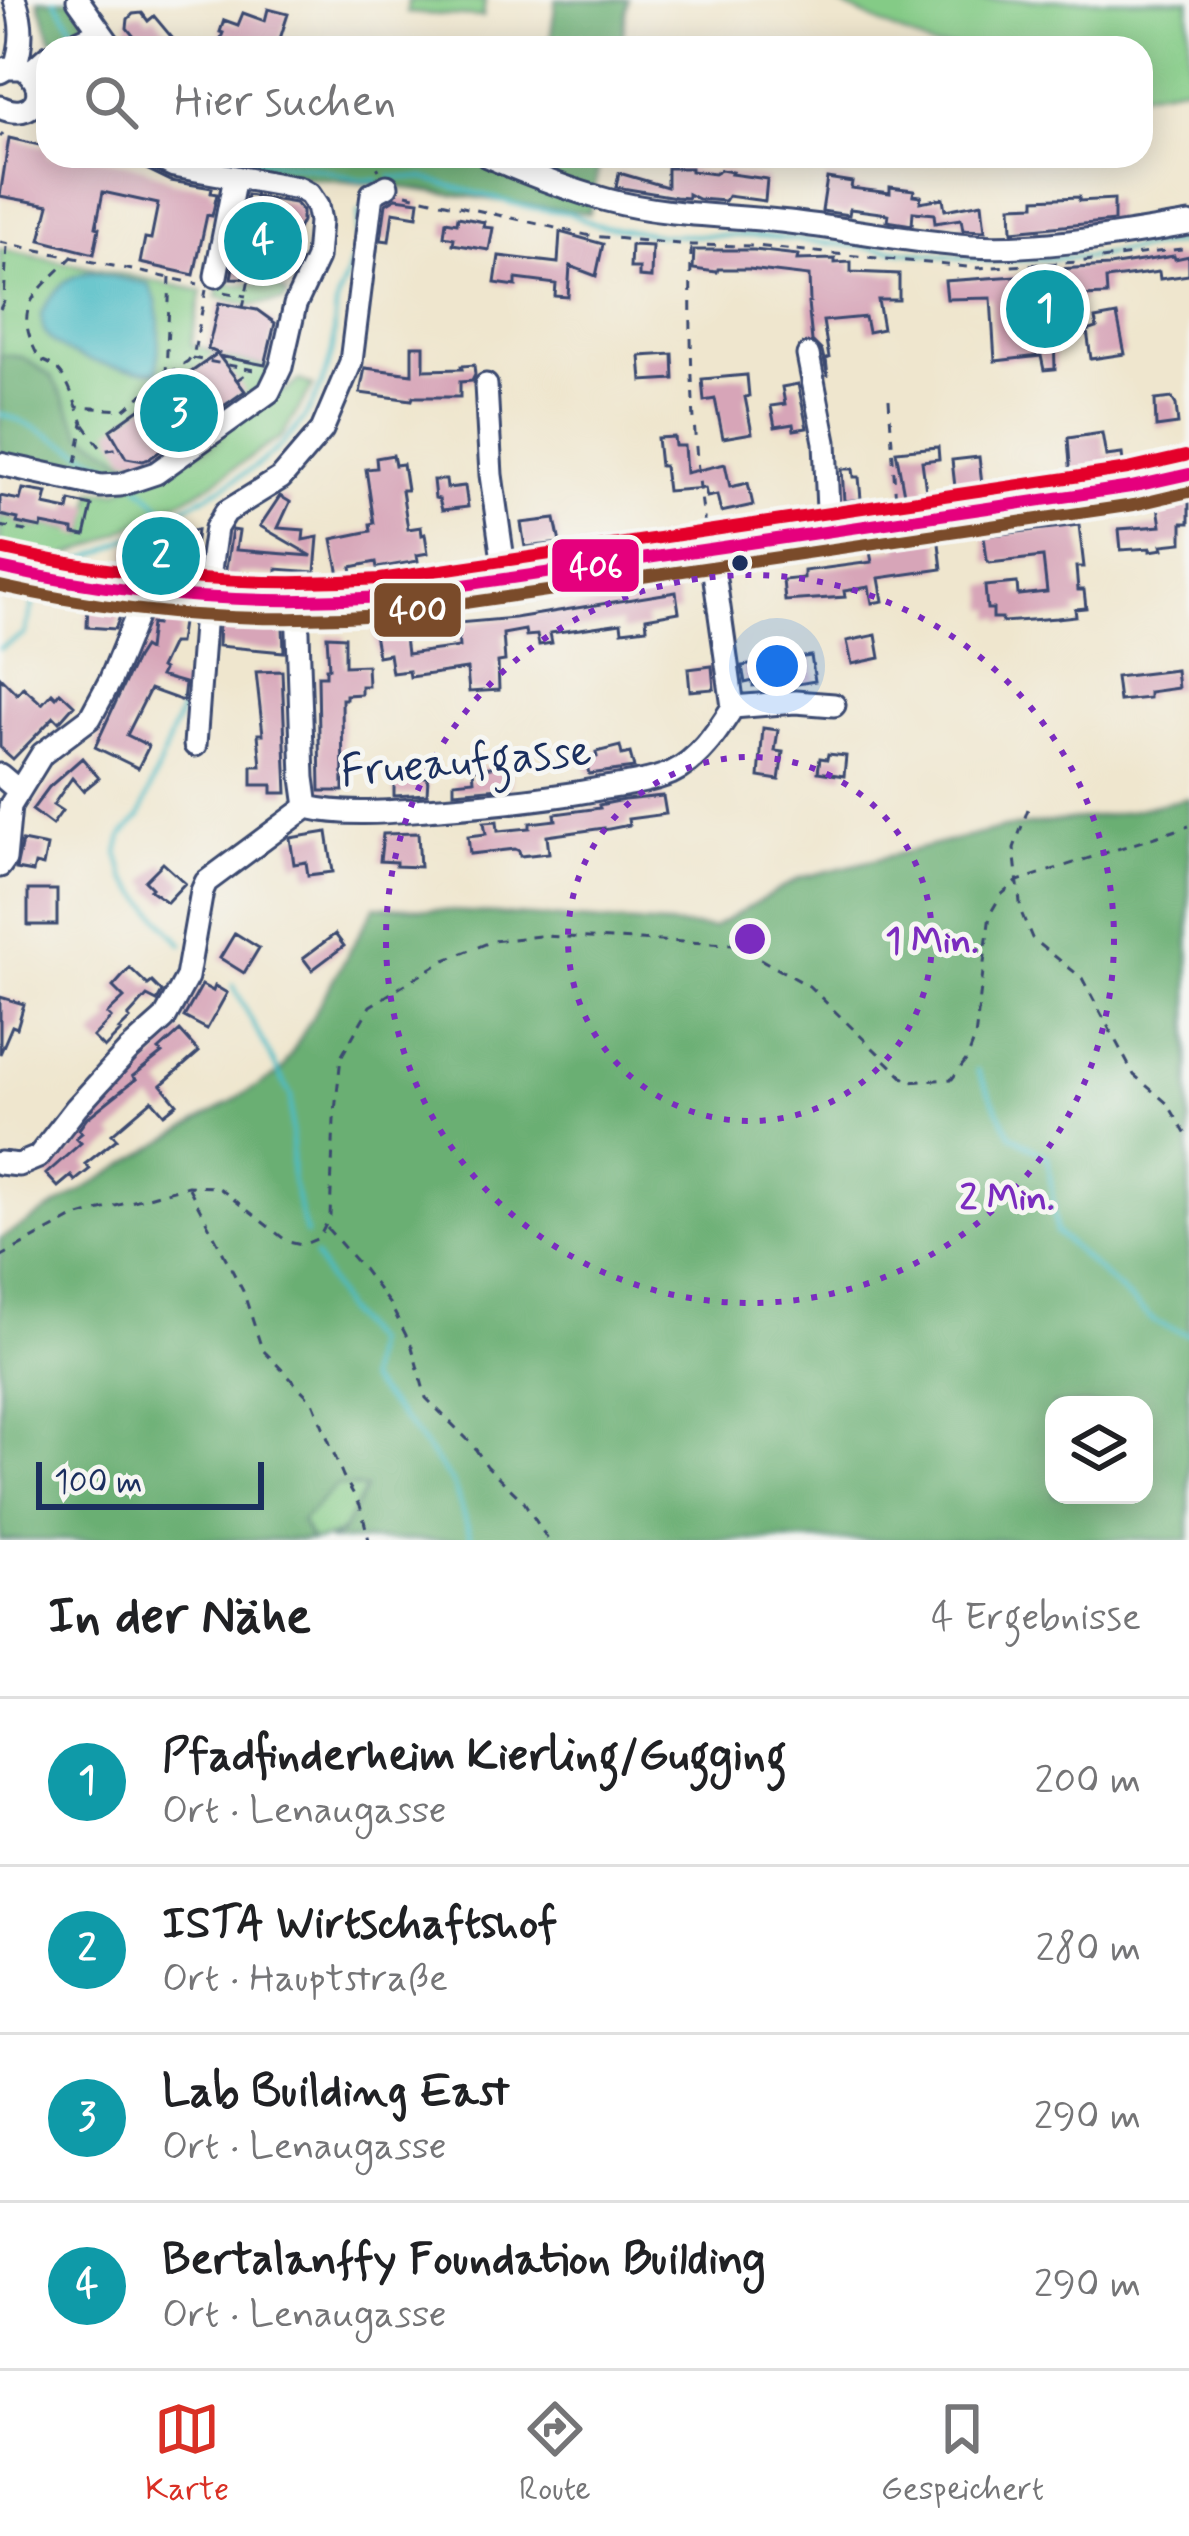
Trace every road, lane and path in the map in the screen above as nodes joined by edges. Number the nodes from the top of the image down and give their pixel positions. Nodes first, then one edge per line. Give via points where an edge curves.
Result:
1 (15, 0) edge
2 (78, 0) edge
3 (86, 36) edge
4 (26, 78) edge
5 (0, 107) edge
6 (185, 168) edge
7 (378, 168) edge
8 (514, 168) edge
9 (235, 177) junction
10 (383, 177) junction
11 (1189, 224) edge
12 (0, 242) edge
13 (8, 243) junction
14 (691, 245) junction
15 (1189, 248) edge
16 (0, 250) edge
17 (73, 256) junction
18 (170, 277) junction
19 (249, 279) dead end
20 (211, 281) junction
21 (243, 308) dead end
22 (0, 309) edge
23 (808, 355) dead end
24 (190, 358) junction
25 (252, 370) junction
26 (166, 375) junction
27 (278, 375) junction
28 (237, 380) dead end
29 (486, 385) dead end
30 (889, 399) dead end
31 (76, 407) junction
32 (83, 423) junction
33 (120, 448) dead end
34 (78, 455) dead end
35 (0, 464) edge
36 (1189, 474) edge
37 (897, 522) junction
38 (27, 525) dead end
39 (0, 526) edge
40 (829, 532) junction
41 (711, 550) junction
42 (0, 568) edge
43 (506, 581) junction
44 (146, 592) junction
45 (206, 599) junction
46 (297, 603) junction
47 (834, 705) dead end
48 (733, 707) junction
49 (195, 745) dead end
50 (0, 775) edge
51 (19, 791) junction
52 (308, 807) junction
53 (1028, 808) dead end
54 (1189, 826) edge
55 (3, 862) edge
56 (1018, 880) junction
57 (0, 887) edge
58 (1189, 1140) edge
59 (0, 1163) edge
60 (188, 1186) junction
61 (325, 1226) junction
62 (0, 1257) edge
63 (369, 1540) edge
64 (548, 1540) edge

1 - 4 street
2 - 3 street
4 - 5 street via 34,104 16,112
6 - 9 street
7 - 10 path
8 - 11 street via 639,206 969,246
9 - 20 street
9 - 27 street via 298,188 317,206 317,259 295,305
10 - 14 path via 390,190 591,236
10 - 45 street via 372,194 351,362 322,430 280,478 226,512 216,528
12 - 13 path
13 - 16 path
13 - 17 path
13 - 22 path
14 - 15 path via 978,268
14 - 41 path via 699,489
17 - 18 path
17 - 31 path via 35,295 25,321 31,345 61,370
18 - 20 path
18 - 26 path
19 - 21 path
20 - 24 path
23 - 40 street via 825,442
24 - 25 path
24 - 26 path
25 - 27 path
25 - 28 path
26 - 31 path via 124,410
27 - 35 street via 269,392 147,476 100,486
29 - 43 street
30 - 37 path
31 - 32 path
32 - 33 path via 103,451
32 - 34 path
36 - 37 main road
37 - 40 main road
38 - 39 path
40 - 41 main road
41 - 43 main road
41 - 48 street
42 - 44 main road
43 - 46 main road
44 - 45 main road
44 - 51 street via 90,718 42,754
45 - 46 main road
45 - 49 street
46 - 52 street, Frueaufgasse
47 - 48 street
48 - 52 street, Frueaufgasse via 711,741 674,772 644,781 484,805
50 - 51 street
51 - 55 street
52 - 59 street via 206,882 187,976 164,1018 38,1157
53 - 56 path via 1014,848
54 - 56 path
55 - 57 street
56 - 58 path via 1032,938 1082,978 1134,1075 1168,1104
56 - 61 path via 990,914 975,1038 952,1078 908,1082 809,986 733,944 541,936 493,941 443,961 370,1006 341,1057
60 - 61 path via 218,1187 288,1242 320,1238
60 - 62 path via 71,1218
60 - 63 path via 243,1291 262,1349 313,1402
61 - 64 path via 391,1306 426,1398 524,1502

